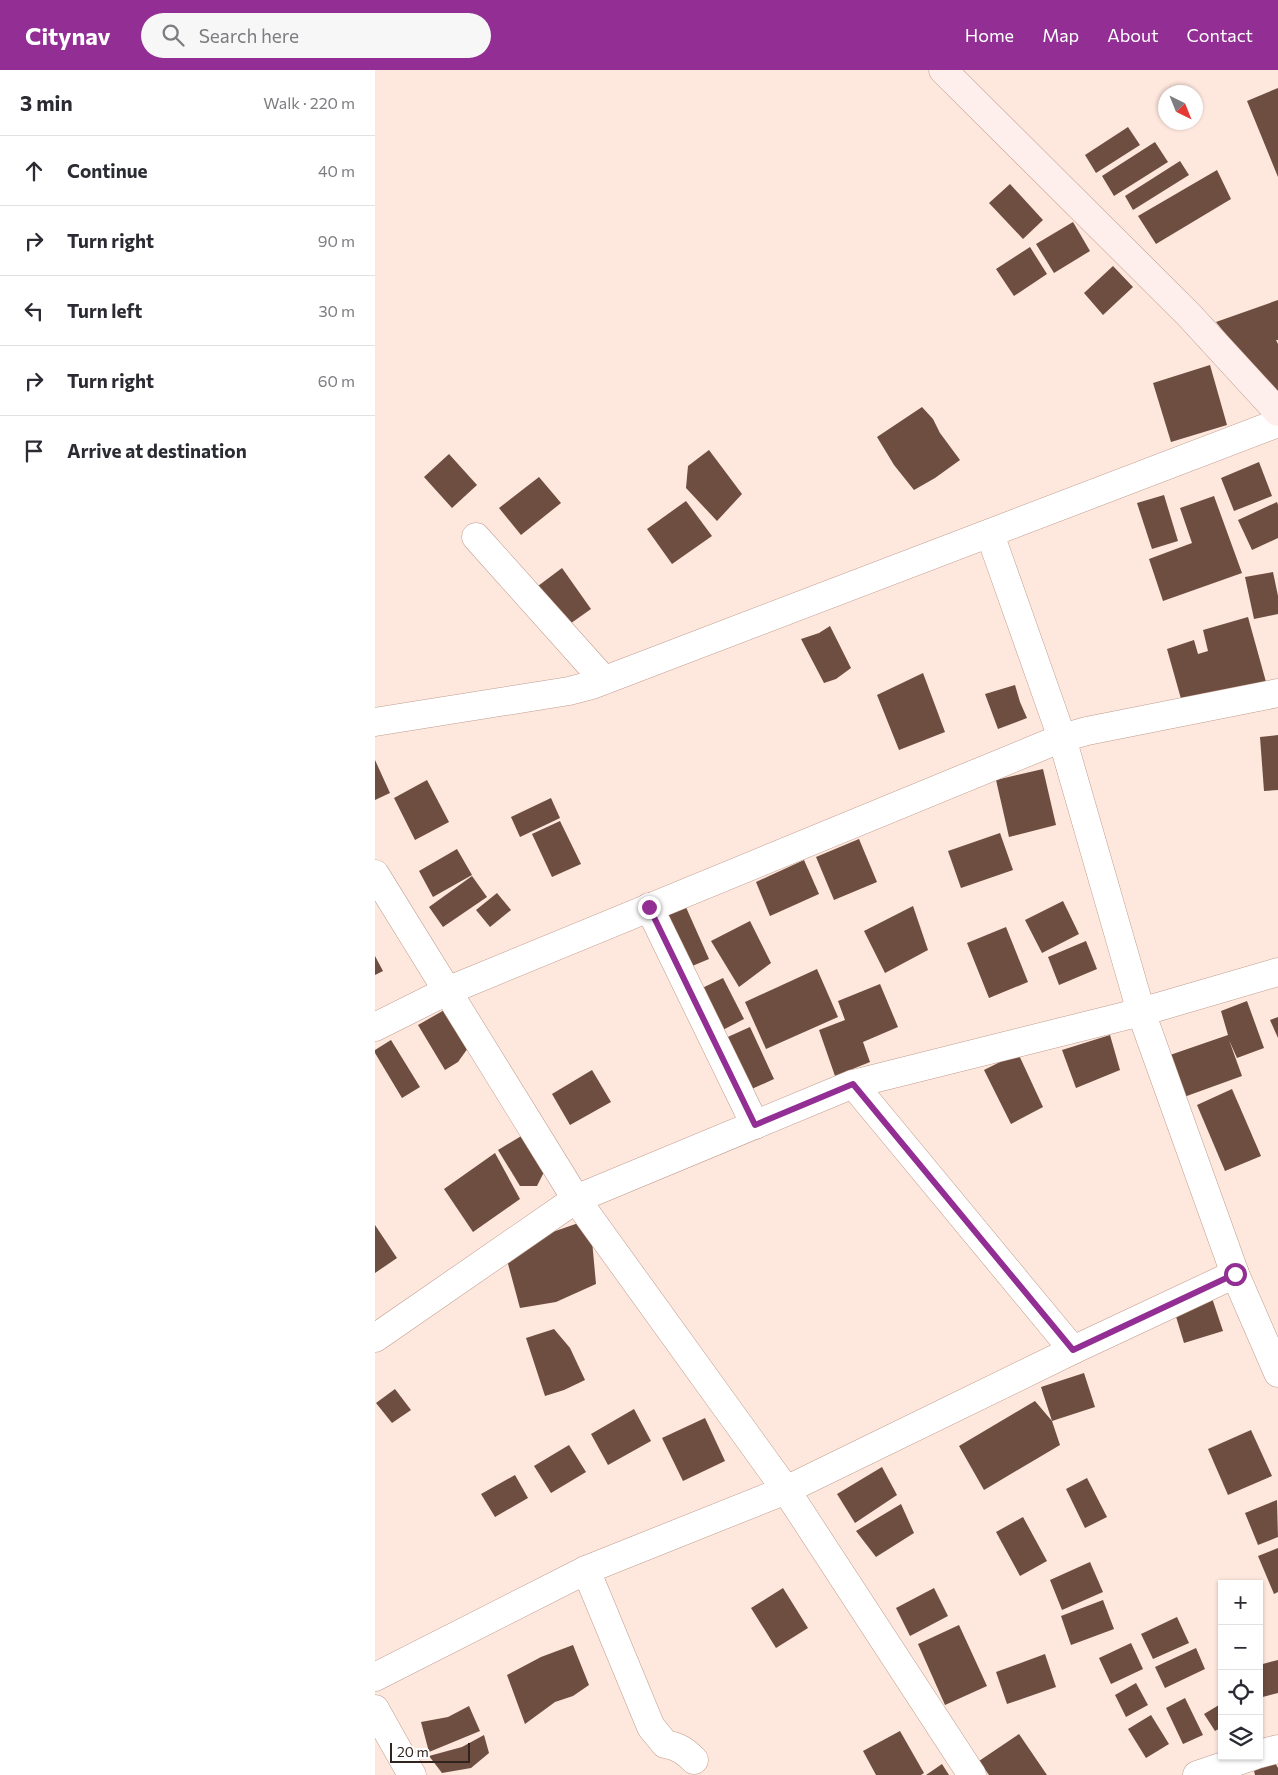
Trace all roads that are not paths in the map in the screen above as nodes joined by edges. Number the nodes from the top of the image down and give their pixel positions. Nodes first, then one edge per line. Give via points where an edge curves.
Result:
1 (943, 70) edge
2 (1278, 412) edge
3 (1278, 423) edge
4 (990, 534) junction
5 (476, 537) dead end
6 (604, 680) junction
7 (1278, 693) edge
8 (375, 722) edge
9 (1063, 738) junction
10 (375, 874) edge
11 (649, 907) junction
12 (1278, 972) edge
13 (447, 991) junction
14 (1141, 1012) junction
15 (375, 1027) edge
16 (853, 1084) junction
17 (755, 1125) junction
18 (576, 1200) junction
19 (1235, 1274) junction
20 (375, 1338) edge
21 (1073, 1350) junction
22 (1278, 1373) edge
23 (786, 1490) junction
24 (586, 1570) junction
25 (375, 1677) edge
26 (375, 1709) edge
27 (1278, 1749) edge
28 (1263, 1753) edge
29 (694, 1760) dead end
30 (1241, 1760) edge
31 (412, 1775) edge
32 (973, 1775) edge
33 (1197, 1775) edge

1 - 2 street via 1189,315
3 - 4 street
4 - 6 street
4 - 9 street
5 - 6 street
6 - 8 street via 569,691
7 - 9 street
9 - 11 street
9 - 14 street
10 - 13 street
11 - 13 street
11 - 17 street
12 - 14 street
13 - 15 street
13 - 18 street
14 - 16 street
14 - 19 street
16 - 17 street
16 - 21 street
17 - 18 street
18 - 20 street
18 - 23 street
19 - 21 street
19 - 22 street
21 - 23 street
23 - 24 street
23 - 32 street
24 - 25 street
24 - 29 street via 651,1727 665,1744 683,1749
26 - 31 street
27 - 28 street
30 - 33 street

